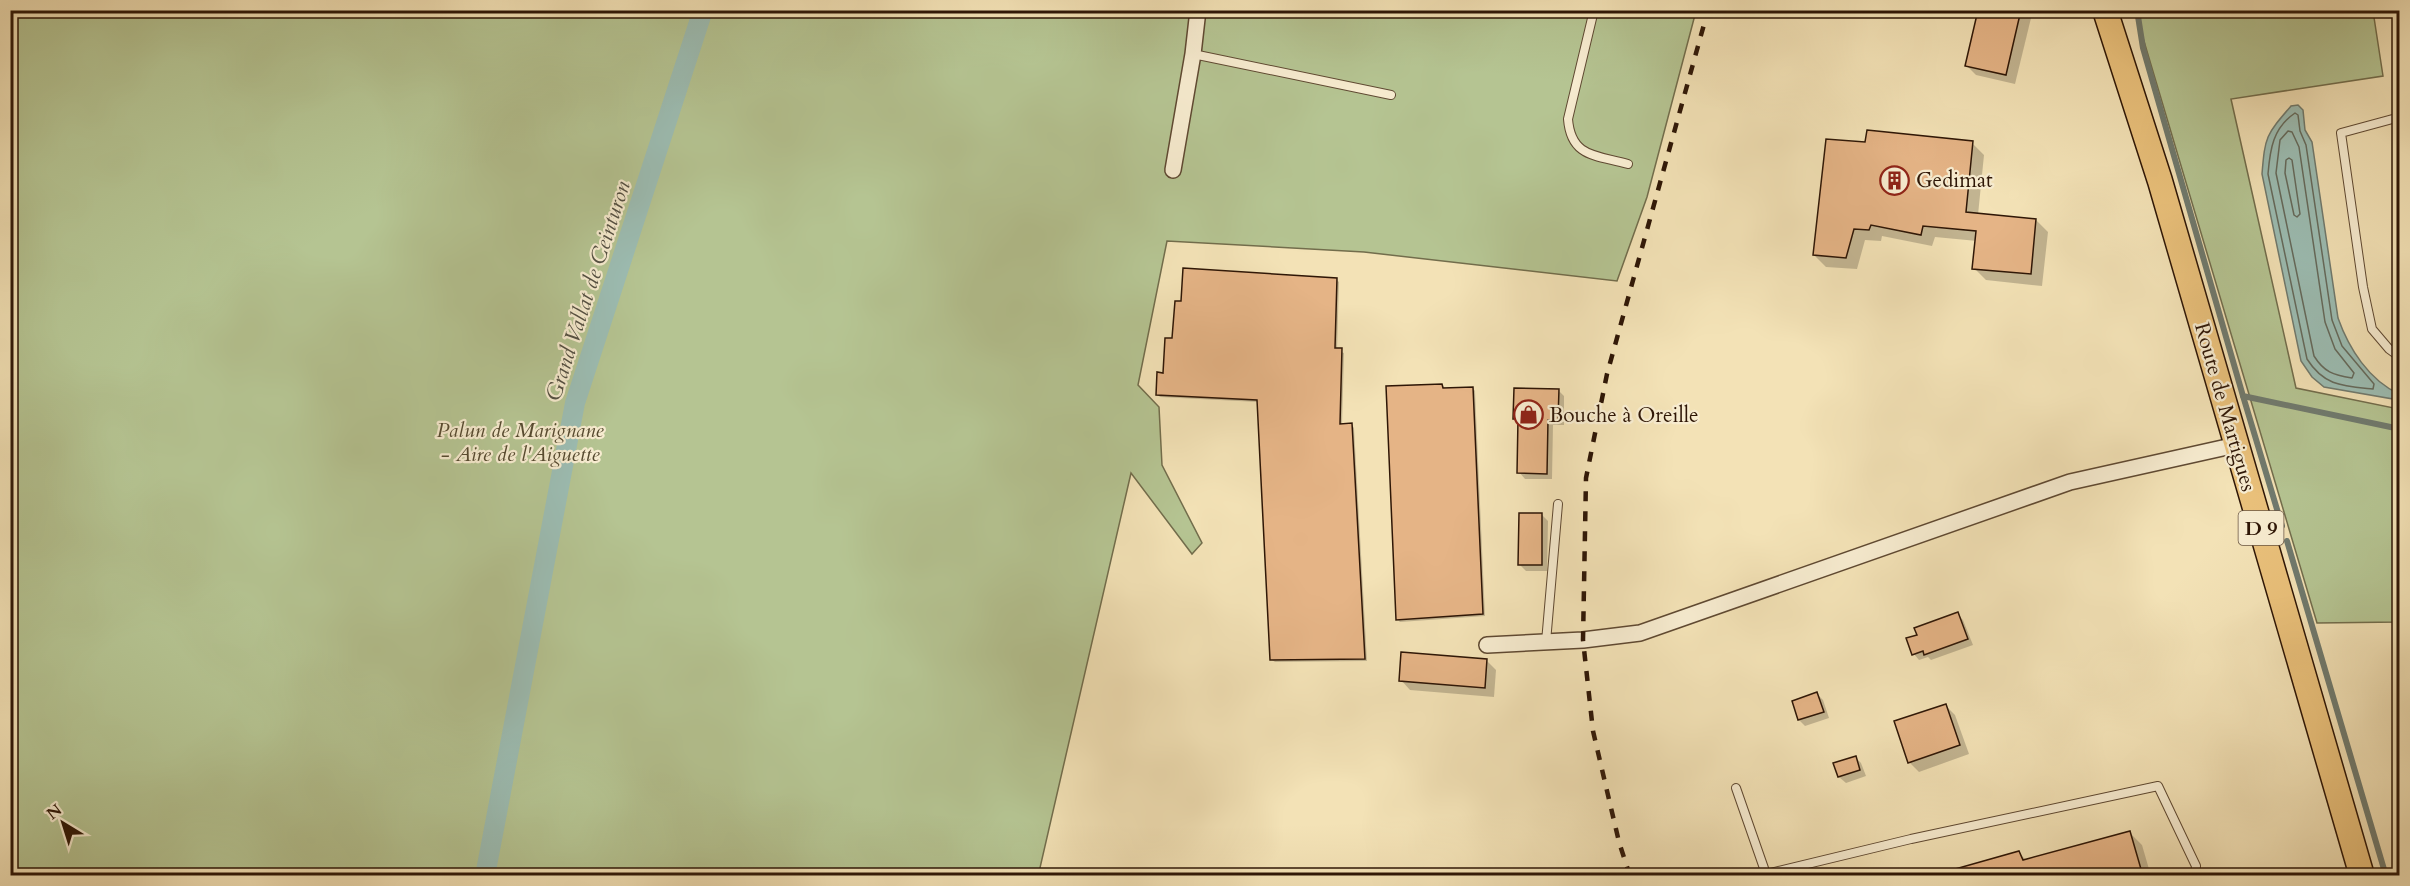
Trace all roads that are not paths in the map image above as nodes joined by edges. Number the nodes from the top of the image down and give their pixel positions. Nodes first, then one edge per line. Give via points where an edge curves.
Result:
1 (1198, 10) edge
2 (1594, 10) edge
3 (2105, 10) edge
4 (2122, 10) edge
5 (1193, 54) junction
6 (1391, 95) dead end
7 (2400, 117) edge
8 (1628, 164) dead end
9 (1173, 170) dead end
10 (2160, 180) junction
11 (2400, 357) edge
12 (2236, 445) junction
13 (1558, 504) dead end
14 (1546, 642) junction
15 (1487, 645) dead end
16 (1736, 788) dead end
17 (2195, 876) edge
18 (2362, 876) edge

1 - 5 street
2 - 8 lane via 1568,119 1569,133 1584,152
3 - 10 main road, Route de Martigues / D 9
4 - 10 main road, Route de Martigues / D 9
5 - 6 lane
5 - 9 street
7 - 11 lane via 2341,133 2372,329
10 - 12 main road, Route de Martigues / D 9
12 - 14 street via 2070,482 1640,633
12 - 18 main road, Route de Martigues / D 9
13 - 14 lane
14 - 15 street
16 - 17 lane via 1766,874 2158,786 2196,866

